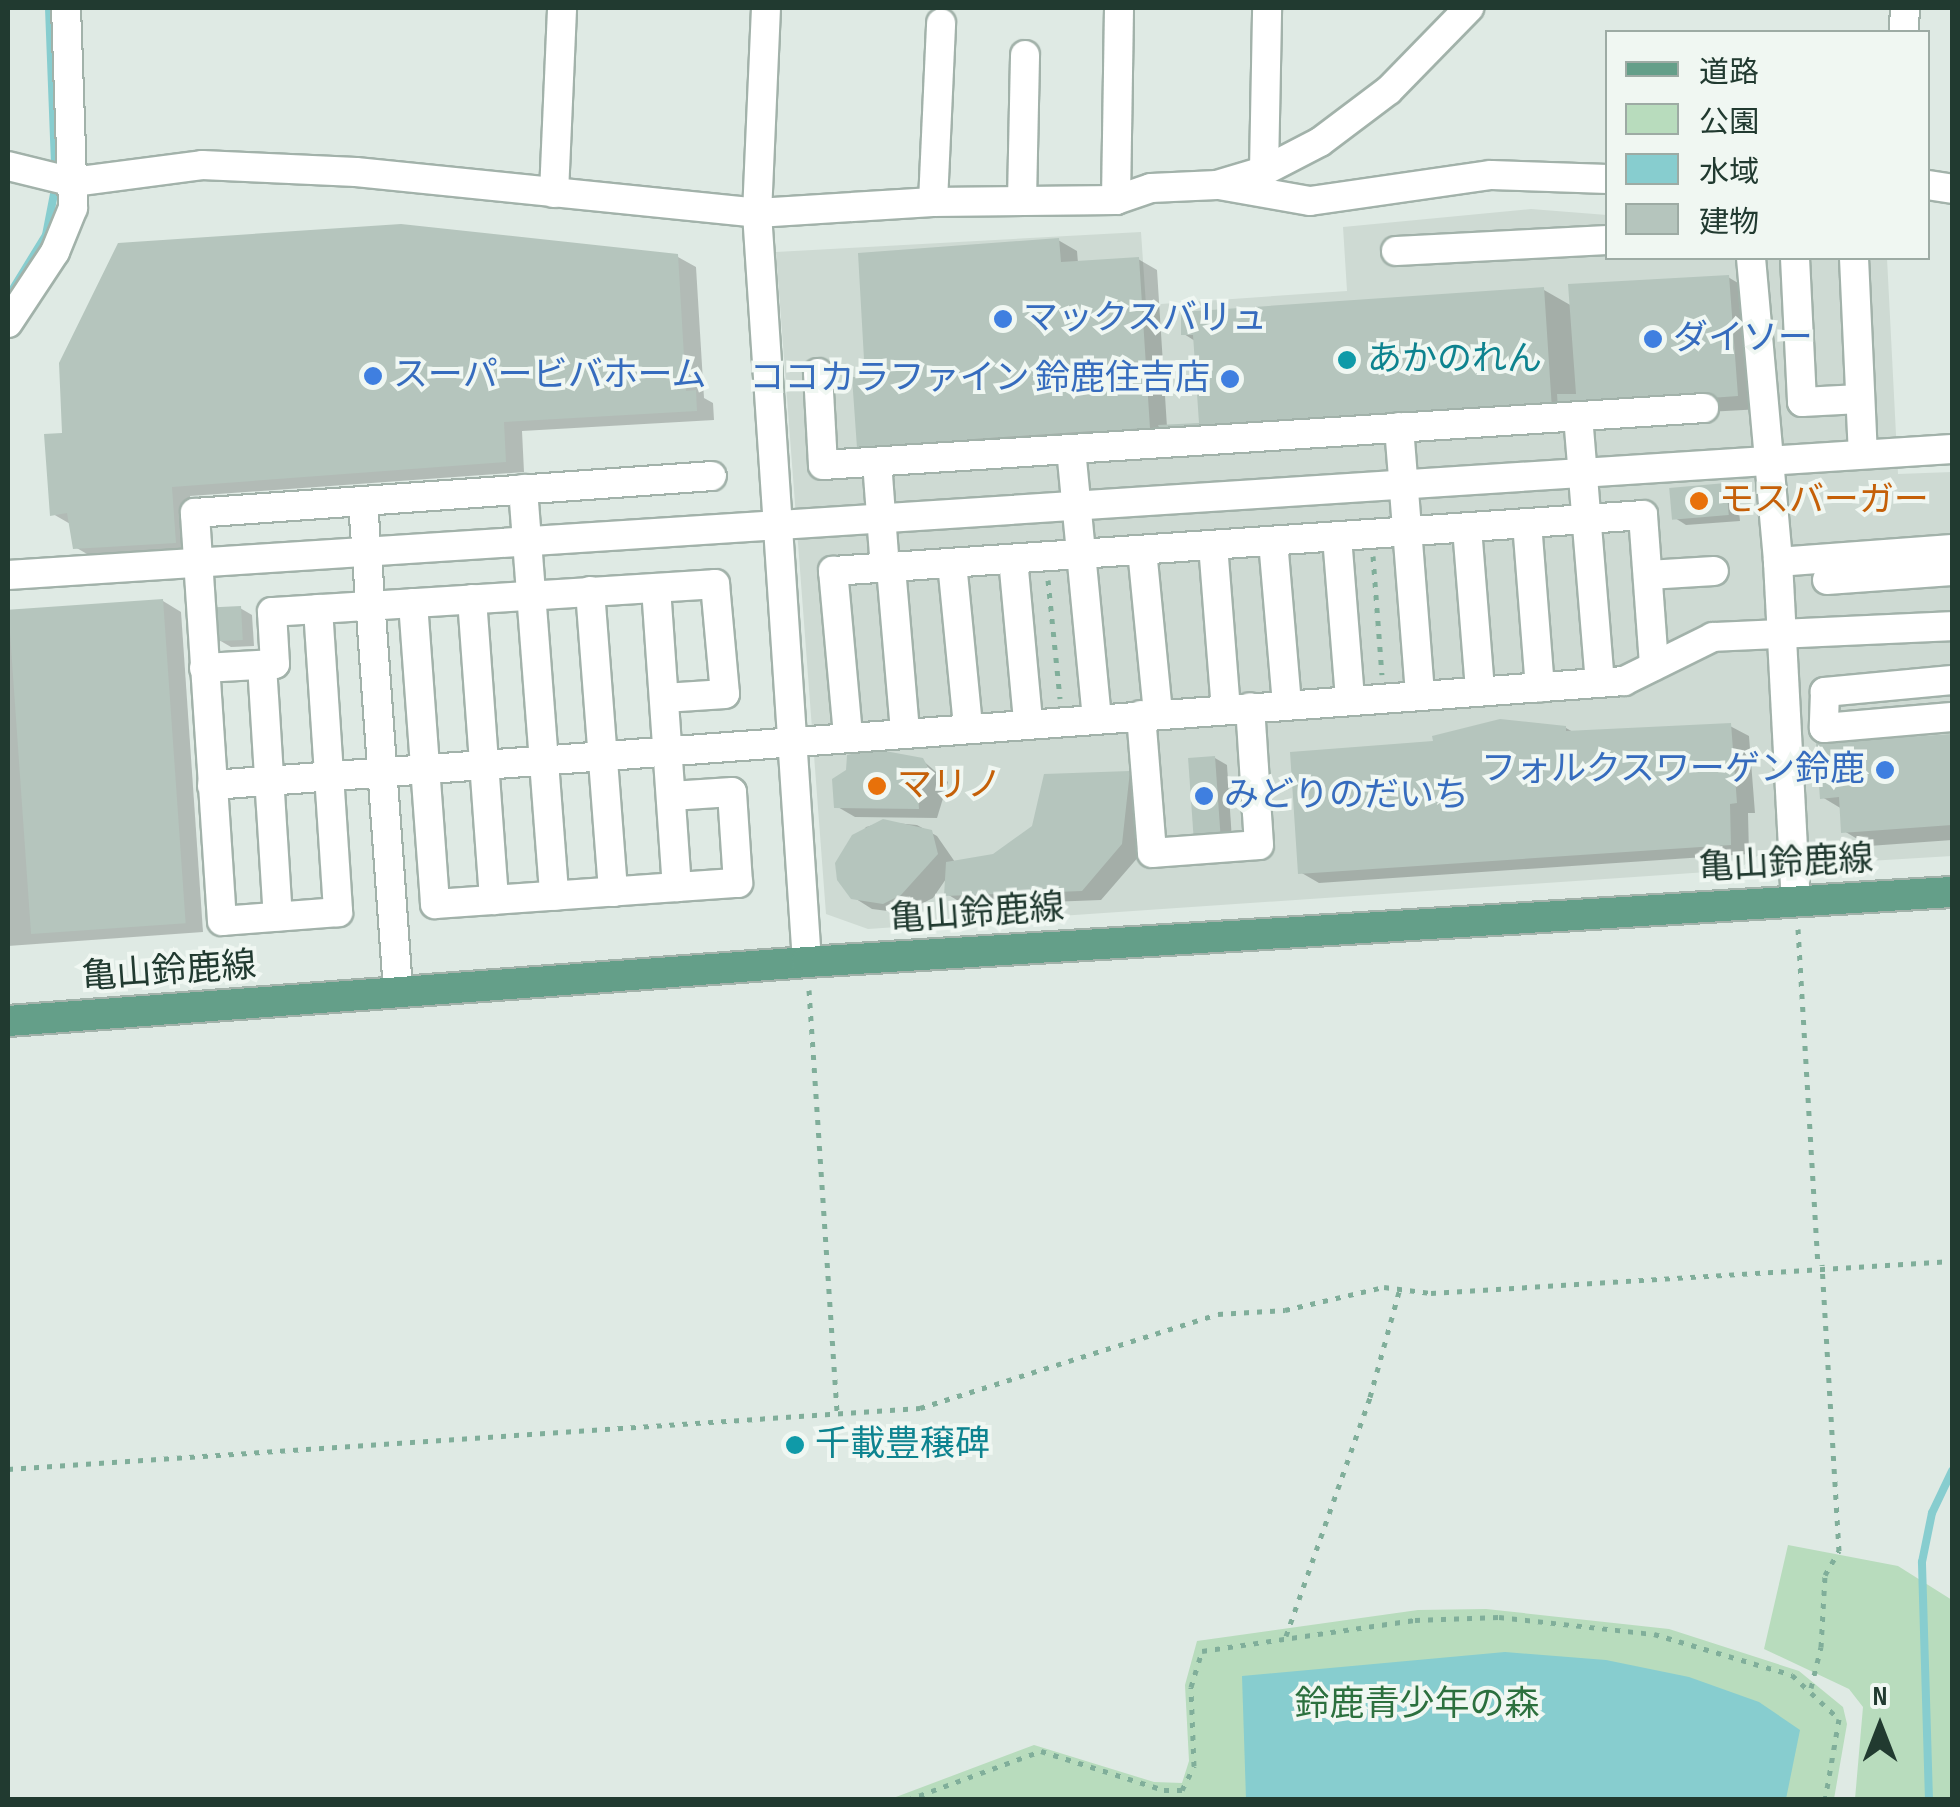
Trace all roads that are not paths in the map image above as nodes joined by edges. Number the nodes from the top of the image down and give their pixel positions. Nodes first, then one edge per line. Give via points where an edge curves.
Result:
1 (66, 8) edge
2 (562, 8) edge
3 (766, 8) edge
4 (1119, 8) edge
5 (1267, 8) edge
6 (1469, 8) edge
7 (940, 23) dead end
8 (1024, 55) dead end
9 (8, 166) edge
10 (1264, 172) junction
11 (1605, 179) edge
12 (73, 182) junction
13 (1218, 184) junction
14 (554, 194) junction
15 (1022, 200) junction
16 (1116, 200) junction
17 (933, 202) junction
18 (757, 214) junction
19 (1605, 240) edge
20 (1396, 251) dead end
21 (1751, 260) edge
22 (1795, 260) edge
23 (1854, 260) edge
24 (8, 323) edge
25 (1798, 329) junction
26 (1757, 333) junction
27 (818, 373) dead end
28 (1860, 400) junction
29 (1704, 408) dead end
30 (1578, 416) junction
31 (1400, 428) junction
32 (1952, 448) edge
33 (1071, 449) junction
34 (1768, 456) junction
35 (1868, 458) junction
36 (877, 462) junction
37 (1582, 469) junction
38 (712, 476) dead end
39 (1403, 482) junction
40 (522, 490) junction
41 (362, 502) junction
42 (1076, 504) junction
43 (882, 516) junction
44 (1587, 519) junction
45 (779, 523) junction
46 (1527, 524) junction
47 (1467, 528) junction
48 (1408, 532) junction
49 (1337, 537) junction
50 (1273, 541) junction
51 (527, 542) junction
52 (1213, 545) junction
53 (1952, 549) edge
54 (1142, 550) junction
55 (367, 551) junction
56 (1081, 554) junction
57 (1013, 559) junction
58 (1778, 562) junction
59 (198, 563) junction
60 (952, 564) junction
61 (888, 568) junction
62 (1714, 570) dead end
63 (1952, 571) edge
64 (8, 575) edge
65 (1648, 575) junction
66 (1827, 580) dead end
67 (656, 588) junction
68 (590, 592) junction
69 (532, 595) junction
70 (472, 599) junction
71 (413, 603) junction
72 (371, 606) junction
73 (318, 609) junction
74 (1952, 626) edge
75 (1784, 637) junction
76 (262, 665) junction
77 (1654, 666) junction
78 (204, 668) junction
79 (1952, 680) edge
80 (1600, 682) junction
81 (1540, 686) junction
82 (1480, 691) junction
83 (1420, 695) junction
84 (664, 698) junction
85 (1350, 700) junction
86 (1288, 704) junction
87 (1238, 708) junction
88 (1150, 714) junction
89 (1952, 717) edge
90 (1097, 718) junction
91 (1028, 722) junction
92 (968, 726) junction
93 (905, 731) junction
94 (848, 735) junction
95 (797, 746) junction
96 (668, 754) junction
97 (603, 759) junction
98 (544, 762) junction
99 (484, 767) junction
100 (425, 771) junction
101 (382, 774) junction
102 (329, 778) junction
103 (270, 781) junction
104 (212, 785) junction
105 (671, 796) junction
106 (677, 887) junction
107 (612, 892) junction
108 (1952, 892) edge
109 (554, 896) junction
110 (494, 900) junction
111 (1796, 901) junction
112 (278, 916) junction
113 (807, 962) junction
114 (398, 992) junction
115 (8, 1021) edge

1 - 12 street
2 - 14 street
3 - 18 street
4 - 16 street
5 - 10 street
6 - 10 street via 1353,119
7 - 17 street
8 - 15 street
9 - 12 street
10 - 13 street
11 - 13 street via 1491,175 1310,201
12 - 14 street via 202,165 356,172
12 - 24 street via 73,208 55,252
13 - 16 street via 1150,188
14 - 18 street
15 - 16 street
15 - 17 street
17 - 18 street
18 - 45 street
19 - 20 street
21 - 26 street
22 - 25 street
23 - 28 street
25 - 26 street
25 - 28 street via 1802,402
26 - 34 street
27 - 36 street via 823,465
28 - 35 street
29 - 30 street
30 - 31 street
30 - 37 street
31 - 33 street
31 - 39 street
32 - 35 street
33 - 36 street
33 - 42 street
34 - 35 street
34 - 37 street
34 - 58 street
36 - 43 street
37 - 39 street
37 - 44 street
38 - 40 street
39 - 42 street
39 - 48 street
40 - 41 street
40 - 51 street
41 - 55 street
41 - 59 street via 195,513
42 - 43 street
42 - 56 street
43 - 45 street
43 - 61 street
44 - 46 street
44 - 65 street via 1644,516
44 - 80 street
45 - 51 street
45 - 95 street
46 - 47 street
46 - 81 street
47 - 48 street
47 - 82 street
48 - 49 street
48 - 83 street
49 - 50 street
49 - 85 street
50 - 52 street
50 - 86 street
51 - 55 street
51 - 69 street
52 - 54 street
52 - 87 street
53 - 58 street
54 - 56 street
54 - 88 street
55 - 59 street
55 - 72 street
56 - 57 street
56 - 90 street
57 - 60 street
57 - 91 street
58 - 75 street
59 - 64 street
59 - 78 street
60 - 61 street
60 - 92 street
61 - 93 street
61 - 94 street via 833,572
62 - 65 street
63 - 66 street
65 - 77 street
67 - 68 street
67 - 84 street
67 - 84 street via 716,584 725,694
68 - 69 street
68 - 97 street
69 - 70 street
69 - 98 street
70 - 71 street
70 - 99 street
71 - 72 street
71 - 100 street
72 - 73 street
72 - 101 street
73 - 76 street via 272,612 275,664
73 - 102 street
74 - 75 street
75 - 77 street via 1714,637
75 - 111 street
76 - 78 street
76 - 103 street
77 - 80 street
78 - 104 street
79 - 89 street via 1826,692 1824,728
80 - 81 street
81 - 82 street
82 - 83 street
83 - 85 street
84 - 96 street
85 - 86 street
86 - 87 street
87 - 88 street
87 - 88 street via 1260,845 1152,854
88 - 90 street
90 - 91 street
91 - 92 street
92 - 93 street
93 - 94 street
94 - 95 street
95 - 96 street
95 - 113 street
96 - 97 street
96 - 105 street
97 - 98 street
97 - 107 street
98 - 99 street
98 - 109 street
99 - 100 street
99 - 110 street
100 - 101 street
100 - 110 street via 435,904
101 - 102 street
101 - 114 street
102 - 103 street
102 - 112 street via 338,912
103 - 104 street
103 - 112 street
104 - 112 street via 222,922
105 - 106 street
105 - 106 street via 732,792 738,883
106 - 107 street
107 - 109 street
108 - 111 main road, 亀山鈴鹿線
109 - 110 street
111 - 113 main road, 亀山鈴鹿線
113 - 114 main road, 亀山鈴鹿線
114 - 115 main road, 亀山鈴鹿線

